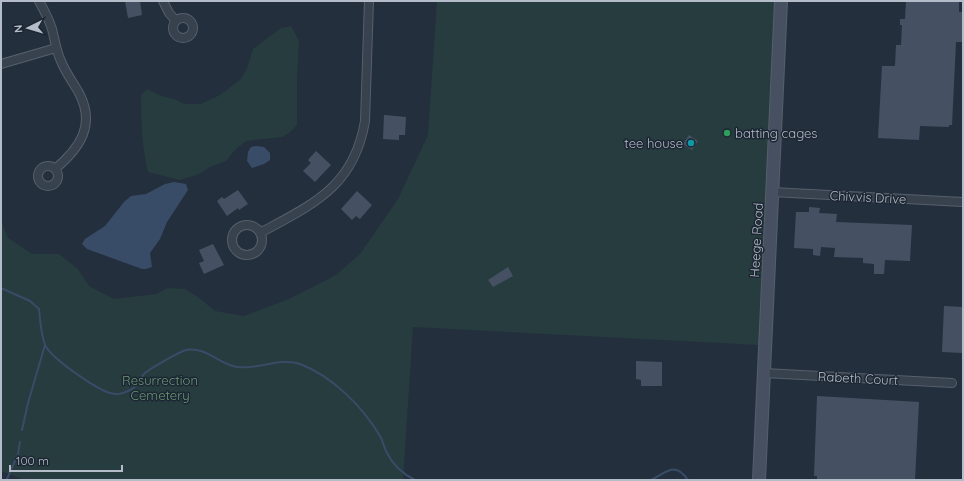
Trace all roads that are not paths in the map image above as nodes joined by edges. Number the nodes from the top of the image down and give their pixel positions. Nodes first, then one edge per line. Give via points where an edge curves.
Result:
1 (39, 1) edge
2 (163, 1) edge
3 (369, 1) edge
4 (781, 1) edge
5 (176, 21) dead end
6 (56, 48) junction
7 (1, 64) edge
8 (55, 169) dead end
9 (772, 192) junction
10 (963, 202) edge
11 (260, 233) dead end
12 (764, 373) junction
13 (952, 383) dead end
14 (759, 480) edge

1 - 6 street via 52,28
2 - 5 street
3 - 11 street via 365,121 355,158 338,182 317,201
4 - 9 street, Heege Road
6 - 7 street
6 - 8 street via 66,72 79,93 86,113 84,134 73,152
9 - 10 street, Chivvis Drive
9 - 12 street, Heege Road
12 - 13 street, Rabeth Court
12 - 14 street, Heege Road

